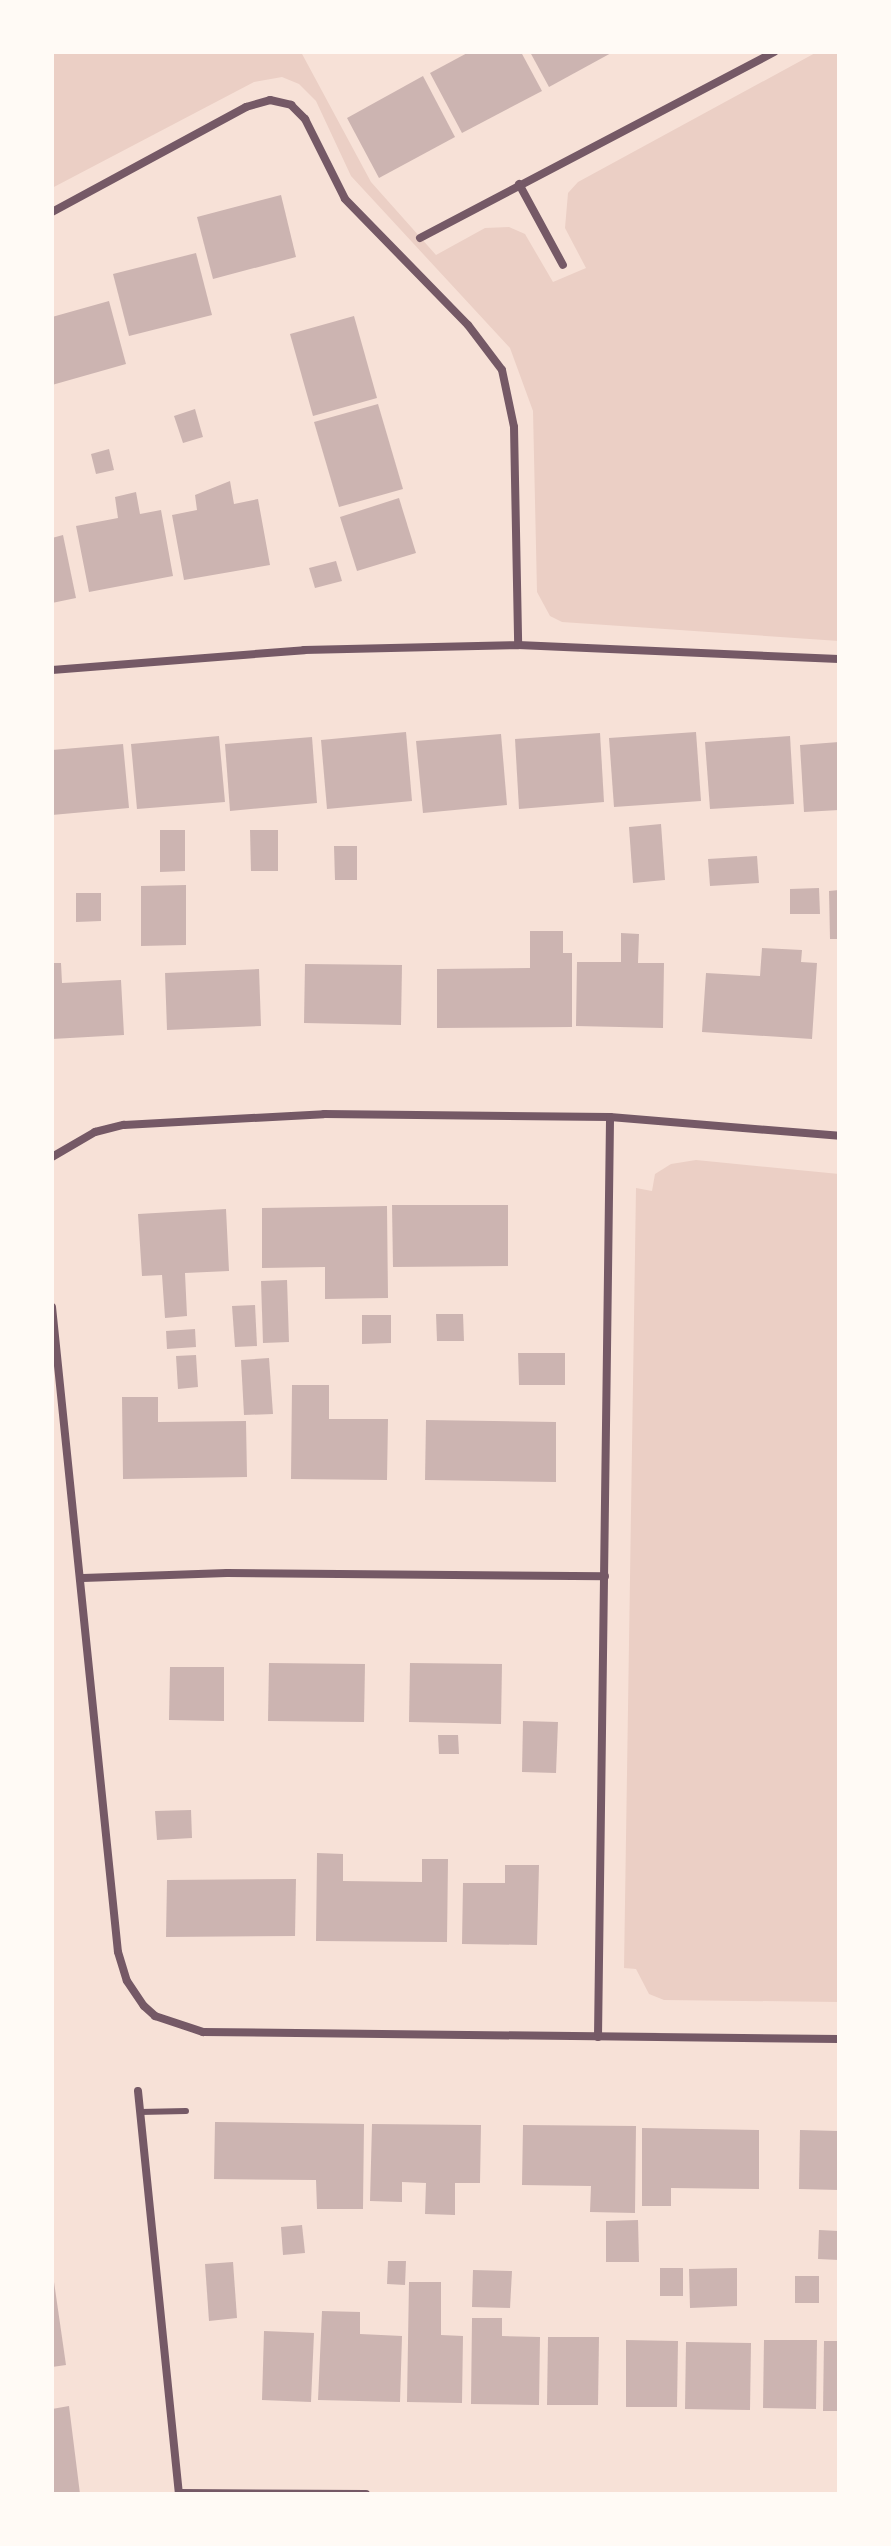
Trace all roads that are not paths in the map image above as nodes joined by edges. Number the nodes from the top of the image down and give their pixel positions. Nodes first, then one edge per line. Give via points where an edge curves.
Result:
1 (774, 52) edge
2 (519, 184) junction
3 (52, 212) edge
4 (420, 238) dead end
5 (563, 265) dead end
6 (518, 645) junction
7 (839, 659) edge
8 (52, 670) edge
9 (610, 1117) junction
10 (839, 1136) edge
11 (52, 1157) edge
12 (52, 1307) edge
13 (605, 1576) junction
14 (83, 1578) junction
15 (598, 2037) junction
16 (839, 2039) edge
17 (138, 2091) dead end
18 (186, 2111) dead end
19 (140, 2112) junction
20 (179, 2493) edge
21 (366, 2494) edge

1 - 2 street
2 - 4 street
2 - 5 street
3 - 6 street via 246,107 270,100 291,105 305,119 345,199 468,325 502,370 514,427
6 - 7 street
6 - 8 street via 304,650
9 - 10 street
9 - 11 street via 340,1114 155,1122 95,1132
9 - 13 street
12 - 14 street
13 - 14 street via 227,1573
13 - 15 street
14 - 15 street via 118,1952 134,1994 155,2016 203,2032
15 - 16 street
17 - 19 street
18 - 19 lane
19 - 20 street
20 - 21 street

